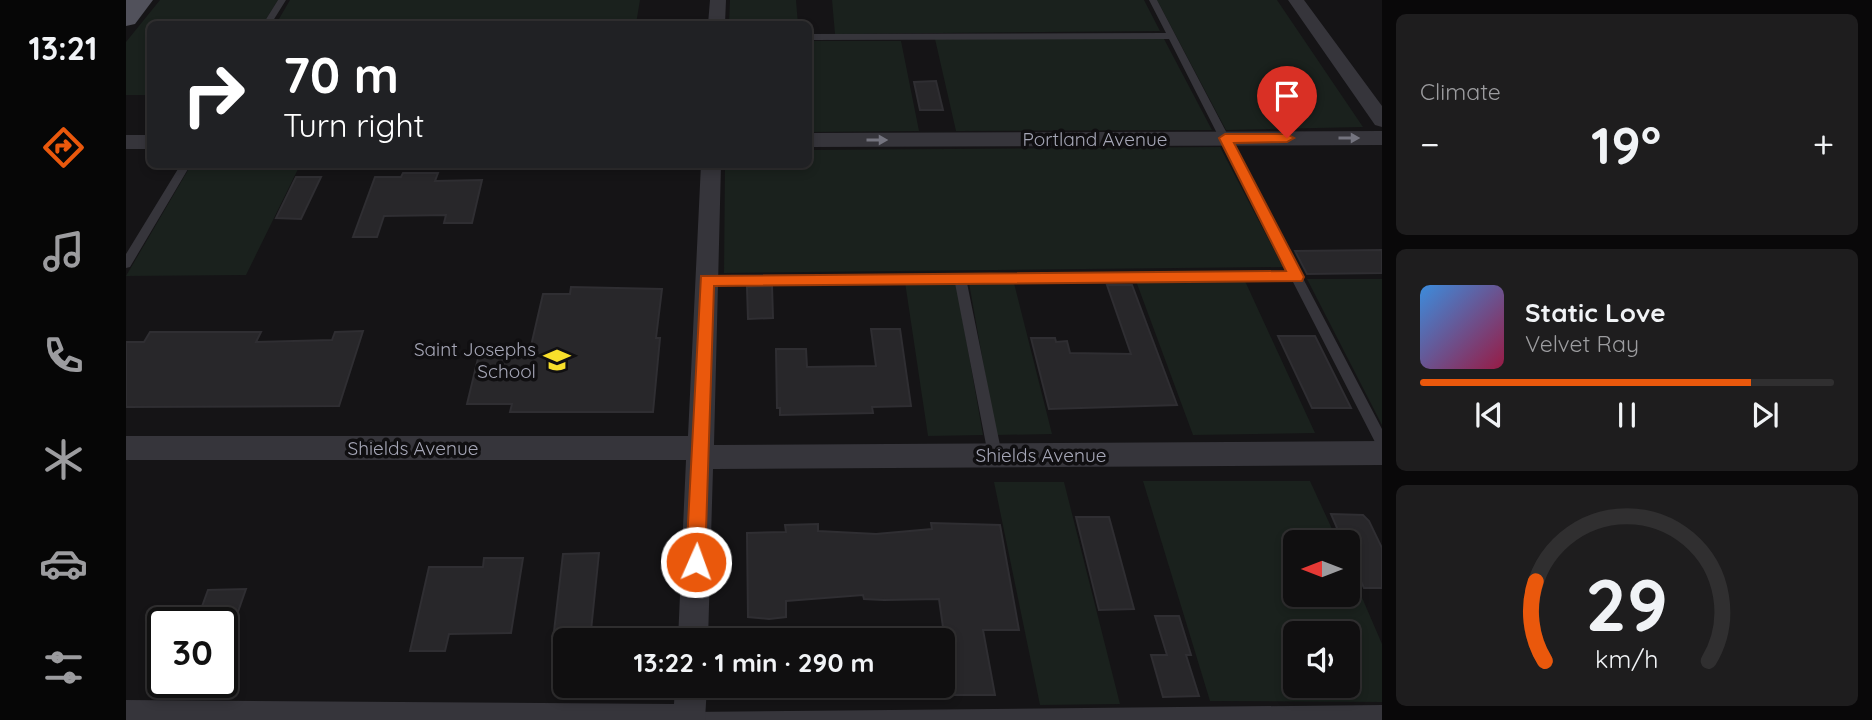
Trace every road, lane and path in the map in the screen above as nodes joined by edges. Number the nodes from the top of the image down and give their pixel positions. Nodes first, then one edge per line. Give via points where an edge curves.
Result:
1 (140, 0) edge
2 (282, 0) edge
3 (718, 0) edge
4 (1153, 0) edge
5 (1296, 0) edge
6 (126, 18) edge
7 (269, 21) edge
8 (717, 21) edge
9 (1172, 36) junction
10 (812, 37) edge
11 (1382, 120) edge
12 (1225, 138) junction
13 (1382, 138) edge
14 (812, 140) edge
15 (126, 142) edge
16 (147, 142) edge
17 (184, 168) edge
18 (711, 168) edge
19 (126, 264) edge
20 (1296, 277) junction
21 (960, 278) junction
22 (707, 280) junction
23 (1382, 442) edge
24 (126, 448) edge
25 (700, 452) junction
26 (1382, 453) edge
27 (995, 455) junction
28 (693, 628) edge
29 (690, 698) edge
30 (1382, 713) edge
31 (126, 716) edge
32 (974, 718) edge
33 (689, 720) edge

1 - 6 main road
2 - 7 lane
3 - 8 street
4 - 9 lane
5 - 11 street
9 - 10 lane
9 - 12 lane
12 -> 13 street, Portland Avenue
14 -> 12 street, Portland Avenue
12 - 20 lane
15 - 16 street
17 - 19 lane
18 - 22 street
20 - 21 lane
20 - 23 lane
21 - 22 lane
21 - 27 lane
22 - 25 street
24 - 25 street, Shields Avenue
25 - 27 street, Shields Avenue
25 - 28 street
26 - 27 street, Shields Avenue
29 - 33 street
30 - 32 lane
31 - 33 street
32 - 33 lane

